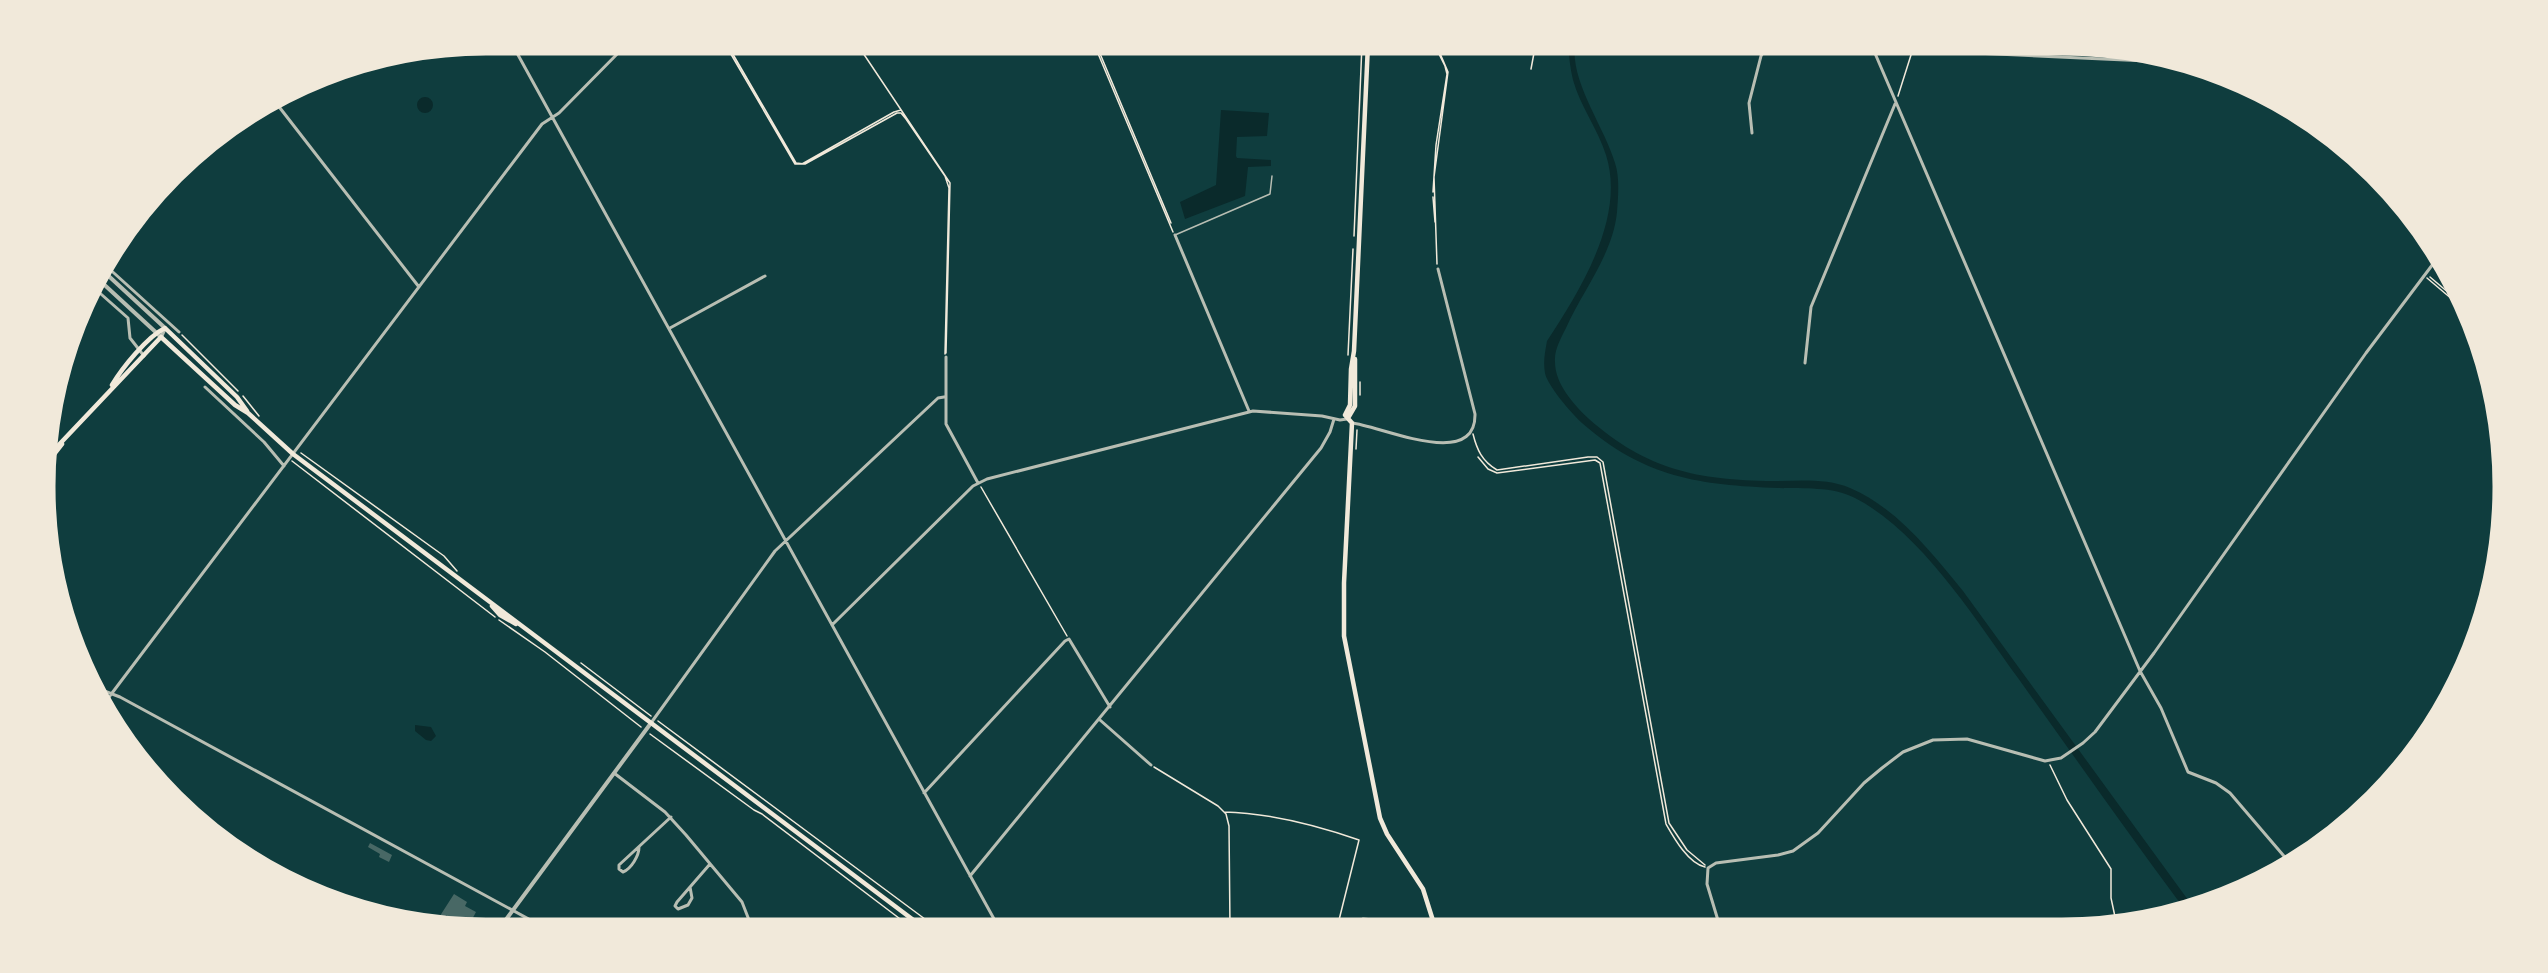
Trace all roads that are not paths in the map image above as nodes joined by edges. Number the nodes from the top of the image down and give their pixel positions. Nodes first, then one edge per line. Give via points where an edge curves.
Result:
1 (517, 54) edge
2 (617, 54) edge
3 (1368, 54) edge
4 (1762, 54) edge
5 (1876, 54) edge
6 (1982, 54) edge
7 (2136, 61) edge
8 (1896, 103) junction
9 (279, 107) edge
10 (552, 117) junction
11 (1752, 133) dead end
12 (1272, 176) dead end
13 (1175, 235) joint
14 (2433, 265) edge
15 (1438, 269) road end
16 (112, 271) edge
17 (109, 276) edge
18 (765, 276) dead end
19 (104, 285) edge
20 (419, 287) junction
21 (100, 293) edge
22 (165, 328) junction
23 (669, 329) junction
24 (156, 332) junction
25 (179, 332) dead end
26 (161, 337) junction
27 (140, 351) junction
28 (1354, 351) junction
29 (144, 356) junction
30 (946, 357) road end
31 (1805, 363) dead end
32 (206, 387) dead end
33 (109, 391) junction
34 (945, 397) junction
35 (1249, 411) junction
36 (248, 413) junction
37 (1334, 418) junction
38 (1350, 420) junction
39 (56, 449) edge
40 (293, 454) junction
41 (284, 466) junction
42 (978, 483) junction
43 (786, 541) junction
44 (832, 625) junction
45 (2140, 671) junction
46 (106, 691) edge
47 (112, 693) junction
48 (109, 697) edge
49 (1110, 707) junction
50 (1100, 720) junction
51 (652, 721) junction
52 (1151, 765) road end
53 (613, 773) junction
54 (924, 793) junction
55 (671, 818) junction
56 (639, 847) junction
57 (2285, 857) edge
58 (710, 864) junction
59 (970, 877) junction
60 (690, 887) junction
61 (512, 910) junction
62 (506, 919) edge
63 (529, 919) edge
64 (749, 919) edge
65 (912, 919) edge
66 (994, 919) edge
67 (1433, 919) edge
68 (1718, 919) edge

1 - 10 street
2 - 10 street
3 - 28 main road
4 - 11 street via 1749,103
5 - 8 street
6 - 7 street
8 - 31 street via 1812,307
8 - 45 street
9 - 20 street
10 - 20 street via 542,124
10 - 23 street
12 - 13 lane via 1270,194
13 - 35 street
14 - 45 street
15 - 38 street via 1475,414 1473,430 1462,440 1446,442 1413,438
16 - 25 street
17 - 22 street
18 - 23 street
19 - 24 street
20 - 40 street
21 - 27 street via 128,318 130,338
22 - 24 main road
22 - 26 street
22 - 36 main road via 237,397
23 - 43 street
24 - 26 street
24 - 27 main road
26 - 29 main road
26 - 36 main road
27 - 29 street
27 - 33 main road
28 - 38 main road
28 - 38 main road via 1355,406
29 - 33 main road
30 - 34 street
32 - 41 street
33 - 39 main road
34 - 42 street via 946,424
34 - 43 street via 938,398
35 - 37 street
35 - 42 street
36 - 40 main road
37 - 38 street
37 - 49 street via 1321,448
38 - 67 main road via 1344,583 1347,656 1380,818 1418,879
40 - 41 street
40 - 51 main road
41 - 47 street
42 - 44 street
43 - 44 street
43 - 51 street
44 - 54 street
45 - 57 street via 2161,708 2188,772 2230,793
45 - 68 street via 2095,732 2061,758 2033,760 1967,739 1933,740 1903,752 1857,790 1818,833 1793,851 1716,863 1708,868 1707,884
46 - 47 street
47 - 48 street
47 - 61 street
49 - 50 street
49 - 54 street via 1069,639 1065,640
50 - 52 street
50 - 59 street
51 - 53 street
51 - 65 main road
53 - 55 street
53 - 61 street
54 - 59 street
55 - 56 street
55 - 58 street
56 - 56 street via 628,870 619,869 619,865
58 - 60 street
58 - 64 street via 742,902
59 - 66 street
60 - 60 street via 692,898 688,905 678,909 675,906
61 - 62 street
61 - 63 street

